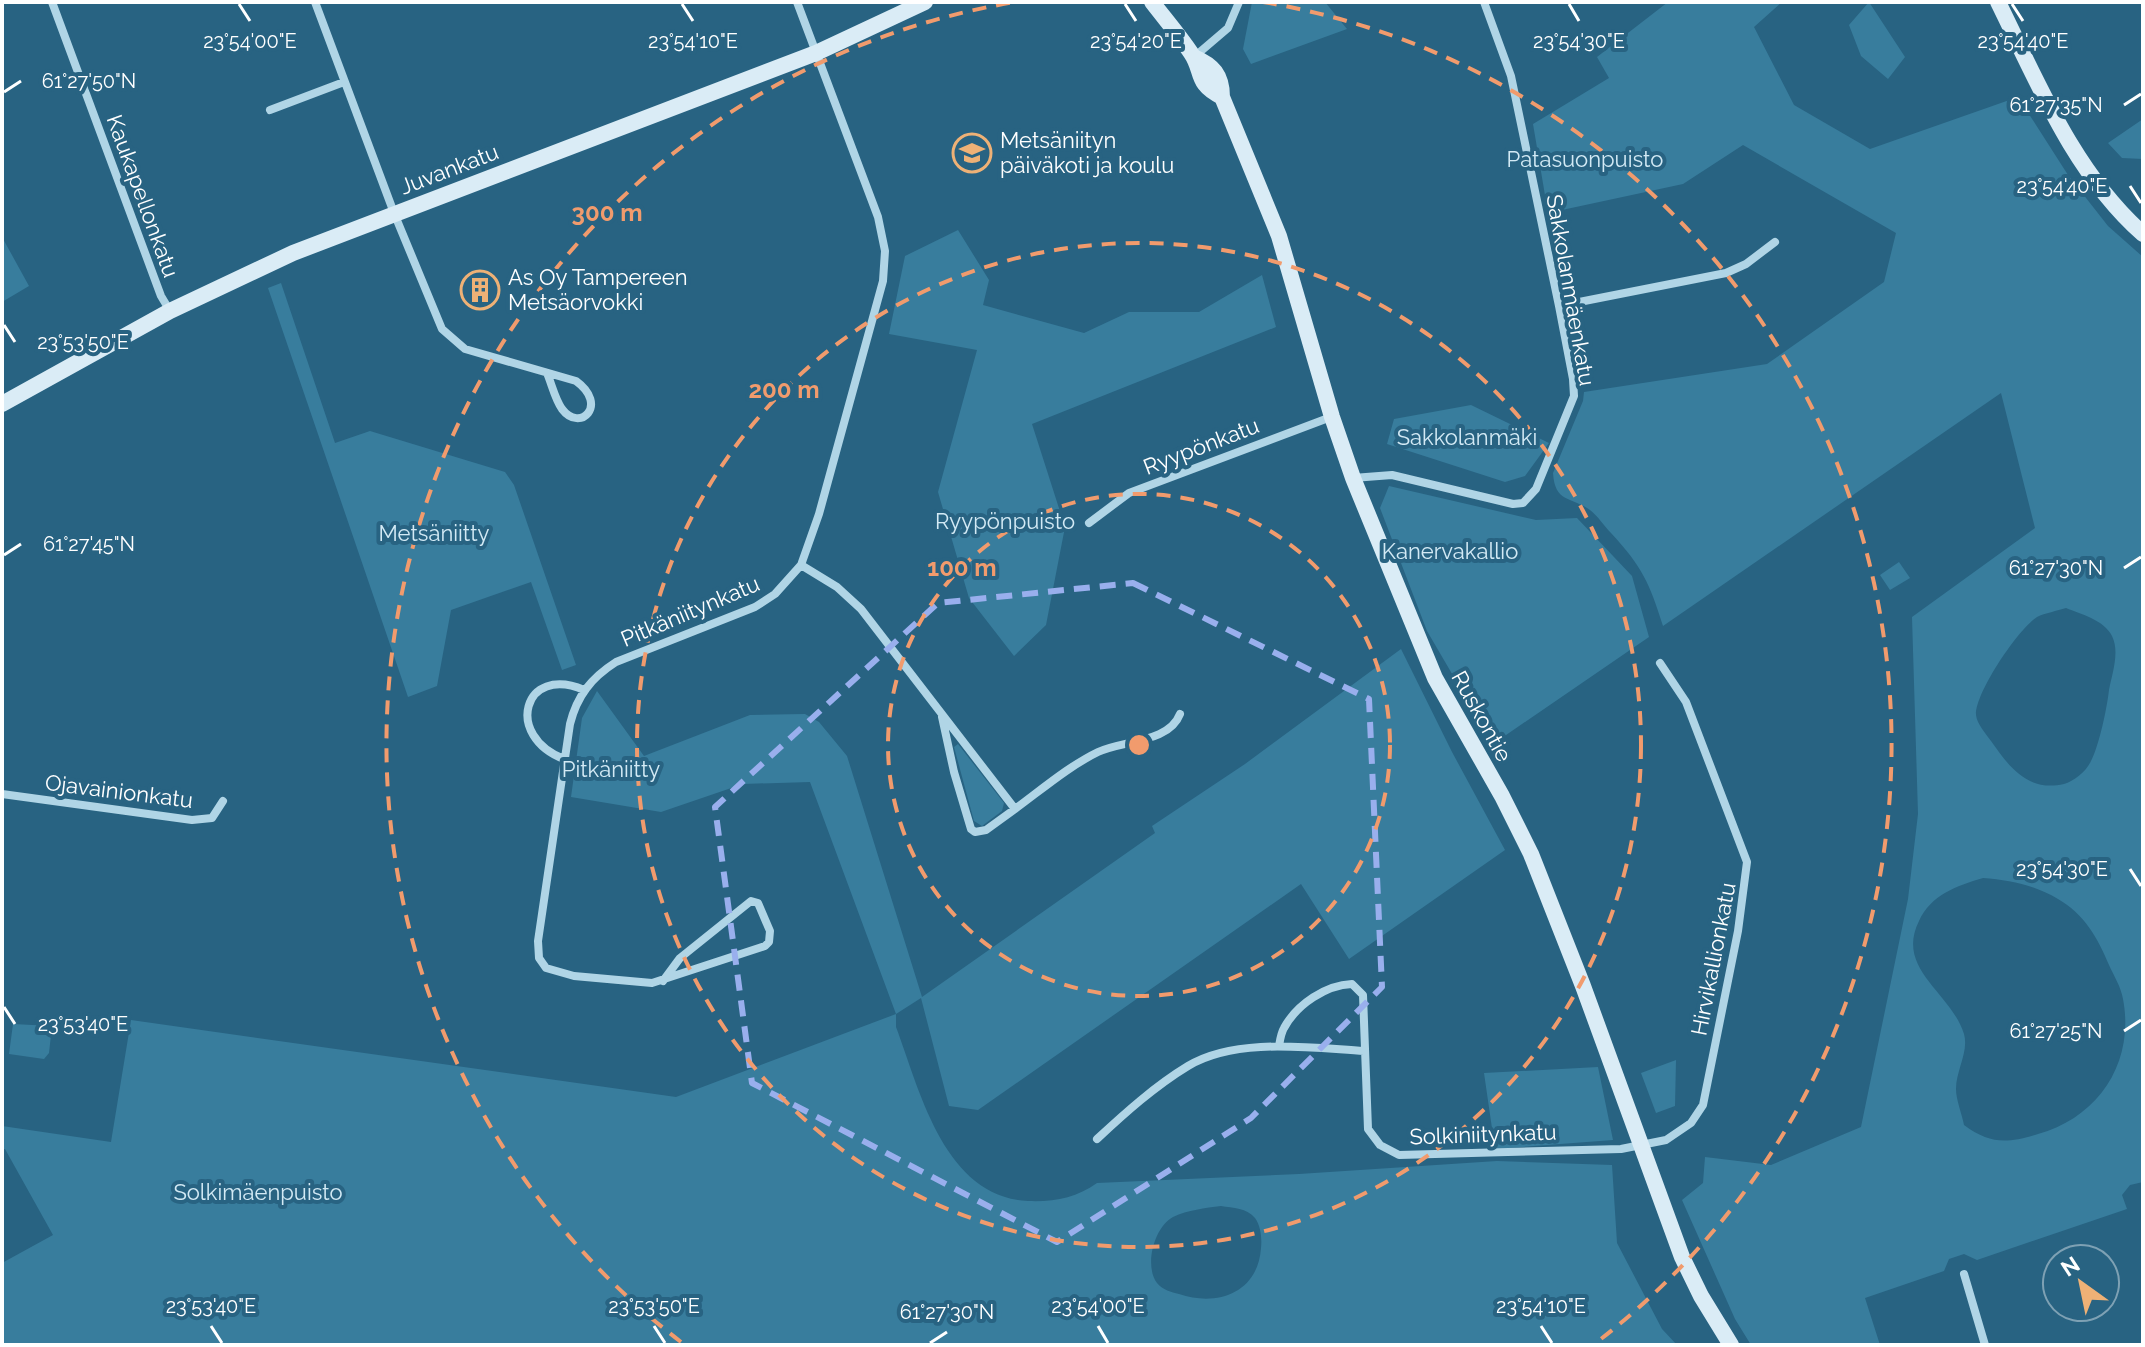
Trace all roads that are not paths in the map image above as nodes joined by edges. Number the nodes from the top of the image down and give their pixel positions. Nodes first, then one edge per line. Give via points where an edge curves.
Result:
1 (52, 2) edge
2 (315, 2) edge
3 (797, 2) edge
4 (925, 2) edge
5 (1152, 2) edge
6 (1239, 2) edge
7 (1484, 2) edge
8 (1998, 2) edge
9 (816, 53) junction
10 (1194, 57) junction
11 (344, 82) junction
12 (270, 110) dead end
13 (394, 213) junction
14 (2143, 234) edge
15 (1775, 242) dead end
16 (1559, 306) junction
17 (170, 311) junction
18 (547, 373) junction
19 (2, 404) edge
20 (1332, 417) junction
21 (1353, 478) junction
22 (1089, 523) dead end
23 (801, 565) junction
24 (1660, 663) dead end
25 (584, 690) junction
26 (1180, 714) dead end
27 (942, 716) junction
28 (564, 759) junction
29 (2, 794) edge
30 (223, 801) dead end
31 (1015, 809) junction
32 (663, 981) junction
33 (1279, 1046) junction
34 (1364, 1051) junction
35 (1097, 1139) dead end
36 (1640, 1145) junction
37 (1964, 1274) dead end
38 (1731, 1345) edge
39 (1985, 1345) edge

1 - 17 street, Kaukapellonkatu
2 - 11 street
3 - 9 street, Pitkäniitynkatu
4 - 9 main road, Juvankatu
5 - 10 main road, Ruskontie
6 - 10 street via 1228,28
7 - 16 street, Sakkolanmäenkatu via 1511,76
8 - 14 main road via 2066,137
9 - 13 main road, Juvankatu
9 - 23 street, Pitkäniitynkatu via 878,217 885,251 883,281
10 - 20 main road, Ruskontie via 1217,74 1279,236
11 - 12 street
11 - 13 street
13 - 17 main road, Juvankatu
13 - 18 street via 436,318 450,338 465,349
15 - 16 street via 1726,273
16 - 21 street, Sakkolanmäenkatu via 1574,396 1536,489 1523,503 1392,475
17 - 19 main road, Juvankatu
18 - 18 street via 587,389 592,408 586,415 570,417 561,408
20 - 21 main road, Ruskontie
20 - 22 street, Ryypönkatu via 1129,493
21 - 36 main road, Ruskontie via 1435,678 1531,854
23 - 25 street, Pitkäniitynkatu via 755,607 616,662
23 - 27 street via 861,609
24 - 36 street, Hirvikallionkatu via 1686,702 1747,862 1703,1105 1691,1123 1666,1140
25 - 28 street, Pitkäniitynkatu via 573,711
25 - 28 street via 563,683 538,690 531,698 530,732
26 - 31 street via 1167,731 1098,752
27 - 31 street
27 - 31 street via 971,829 986,830
28 - 32 street, Pitkäniitynkatu via 539,958 553,972 642,984
29 - 30 street, Ojavainionkatu via 192,820 212,818
32 - 32 street, Pitkäniitynkatu via 765,946 770,931 758,903 751,901 680,958
33 - 34 street
33 - 34 street, Solkiniitynkatu via 1284,1028 1309,1001 1337,984 1352,984 1363,995
33 - 35 street via 1221,1053 1190,1065
34 - 36 street, Solkiniitynkatu via 1368,1129 1380,1145 1399,1155
36 - 38 main road, Ruskontie via 1682,1257
37 - 39 street

